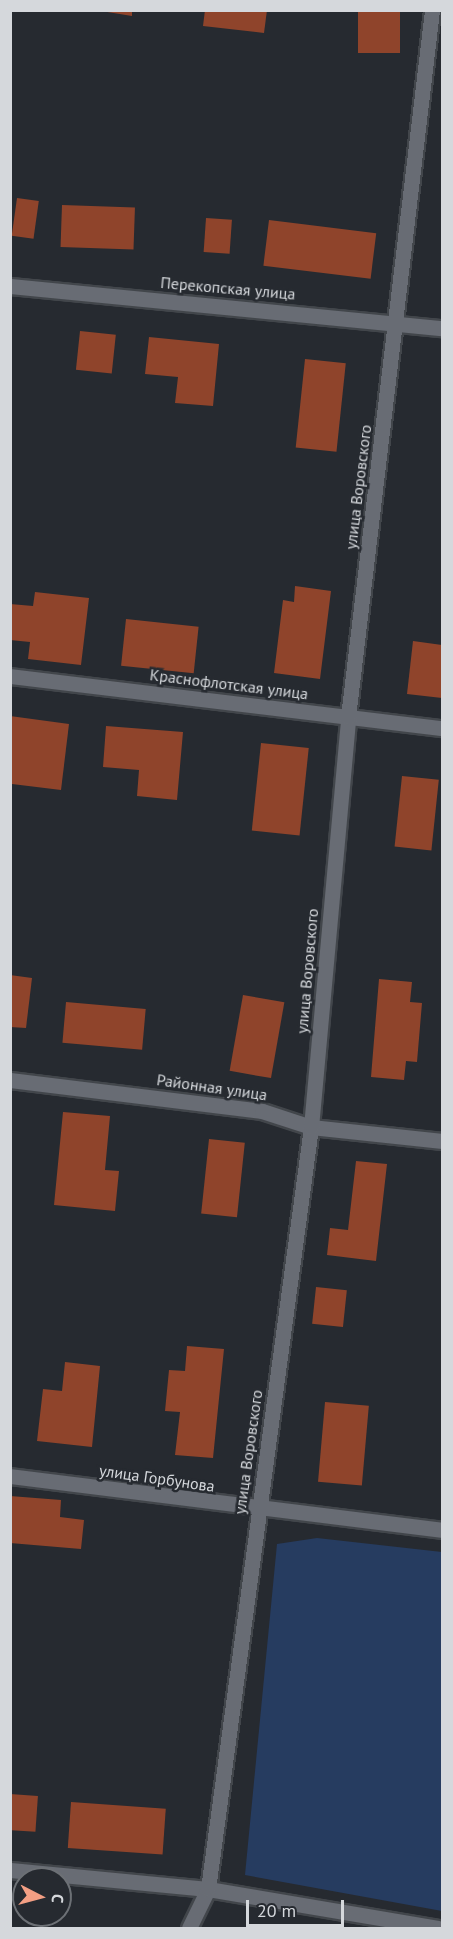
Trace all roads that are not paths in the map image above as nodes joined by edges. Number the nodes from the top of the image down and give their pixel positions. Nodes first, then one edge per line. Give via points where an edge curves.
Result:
1 (432, 10) edge
2 (10, 286) edge
3 (395, 322) junction
4 (442, 328) edge
5 (10, 676) edge
6 (348, 717) junction
7 (442, 728) edge
8 (10, 1080) edge
9 (311, 1127) junction
10 (442, 1141) edge
11 (10, 1476) edge
12 (258, 1510) junction
13 (442, 1530) edge
14 (10, 1870) edge
15 (208, 1889) junction
16 (189, 1929) edge
17 (438, 1929) edge

1 - 3 street, улица Воровского
2 - 3 street, Перекопская улица
3 - 4 street, Перекопская улица
3 - 6 street, улица Воровского
5 - 6 street, Краснофлотская улица
6 - 7 street, Краснофлотская улица
6 - 9 street, улица Воровского
8 - 9 street, Районная улица via 262,1111
9 - 10 street, Районная улица
9 - 12 street, улица Воровского
11 - 12 street, улица Горбунова
12 - 13 street, улица Горбунова
12 - 15 street, улица Воровского
14 - 15 street
15 - 16 street, улица Воровского
15 - 17 street

